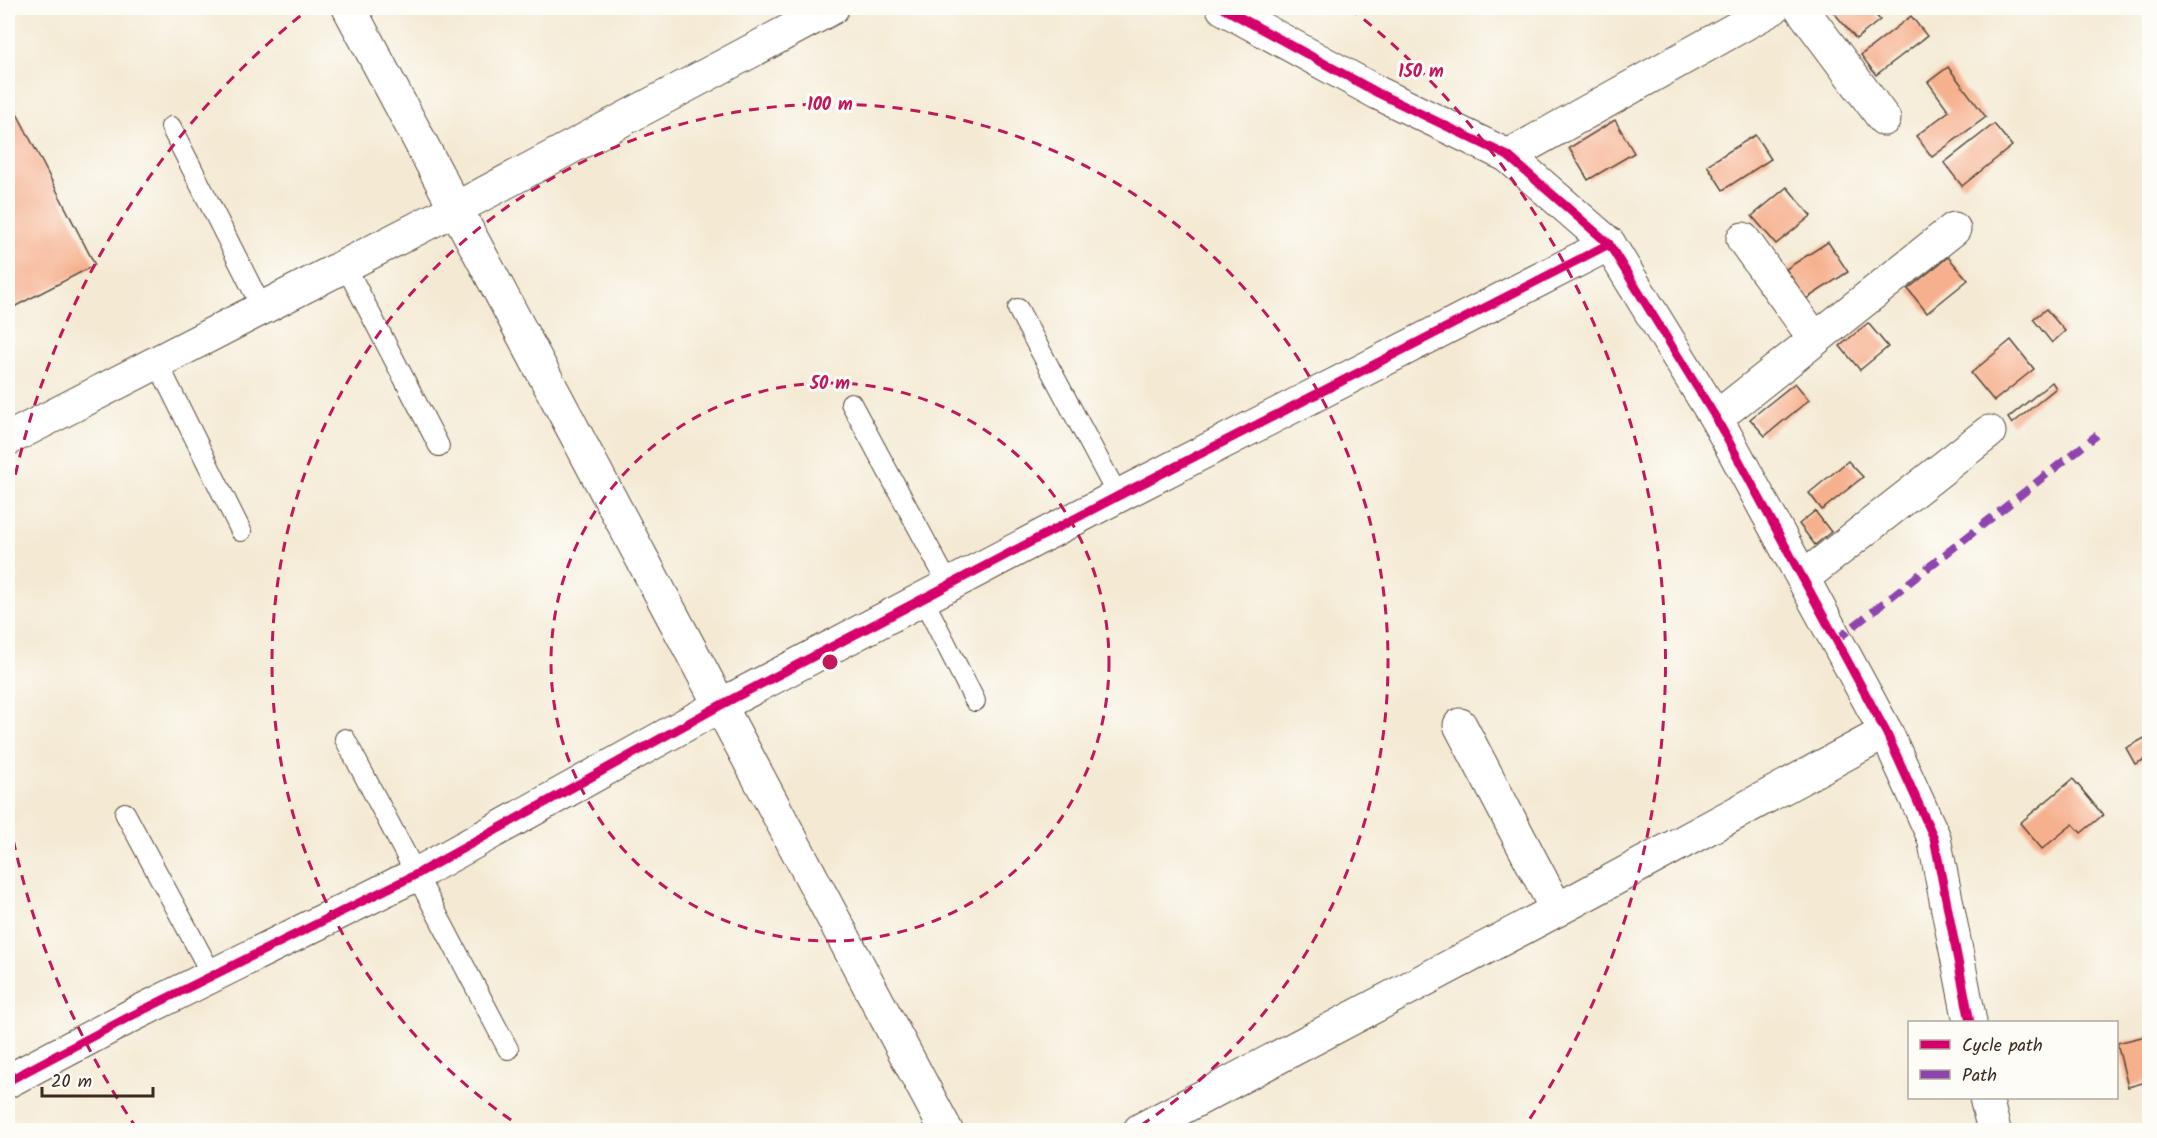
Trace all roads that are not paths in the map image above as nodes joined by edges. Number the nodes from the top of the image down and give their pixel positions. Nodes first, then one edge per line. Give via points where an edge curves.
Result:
1 (349, 8) edge
2 (832, 8) edge
3 (1224, 8) edge
4 (1773, 8) edge
5 (1801, 8) edge
6 (1884, 119) dead end
7 (171, 127) dead end
8 (1508, 156) junction
9 (455, 209) junction
10 (1954, 229) dead end
11 (1743, 239) dead end
12 (1609, 244) junction
13 (345, 265) junction
14 (262, 308) junction
15 (1018, 309) dead end
16 (1815, 339) junction
17 (157, 362) junction
18 (851, 403) dead end
19 (1716, 418) junction
20 (1989, 432) dead end
21 (8, 439) edge
22 (439, 446) dead end
23 (1118, 496) junction
24 (241, 531) dead end
25 (1803, 578) junction
26 (936, 592) junction
27 (975, 701) dead end
28 (719, 706) junction
29 (1461, 725) dead end
30 (1886, 732) junction
31 (345, 739) dead end
32 (125, 813) dead end
33 (415, 874) junction
34 (1557, 910) junction
35 (212, 975) junction
36 (1970, 1021) edge
37 (508, 1049) dead end
38 (8, 1081) edge
39 (1986, 1099) edge
40 (946, 1131) edge
41 (1140, 1131) edge
42 (1994, 1131) edge

1 - 9 street
2 - 9 street
3 - 8 street via 1378,93
4 - 8 street
5 - 6 street
7 - 14 lane
8 - 12 street
9 - 13 street
9 - 28 street
10 - 16 street
11 - 16 street
12 - 19 street
12 - 23 street
13 - 14 street
13 - 22 lane
14 - 17 street
15 - 23 lane
16 - 19 street
17 - 21 street
17 - 24 lane
18 - 26 lane
19 - 25 street
20 - 25 street
23 - 26 street
25 - 30 street
26 - 27 lane
26 - 28 street
28 - 33 street
28 - 40 street
29 - 34 street
30 - 34 street
30 - 36 street via 1934,838
31 - 33 lane
32 - 35 lane
33 - 35 street
33 - 37 lane
34 - 41 street
35 - 38 street
39 - 42 street

